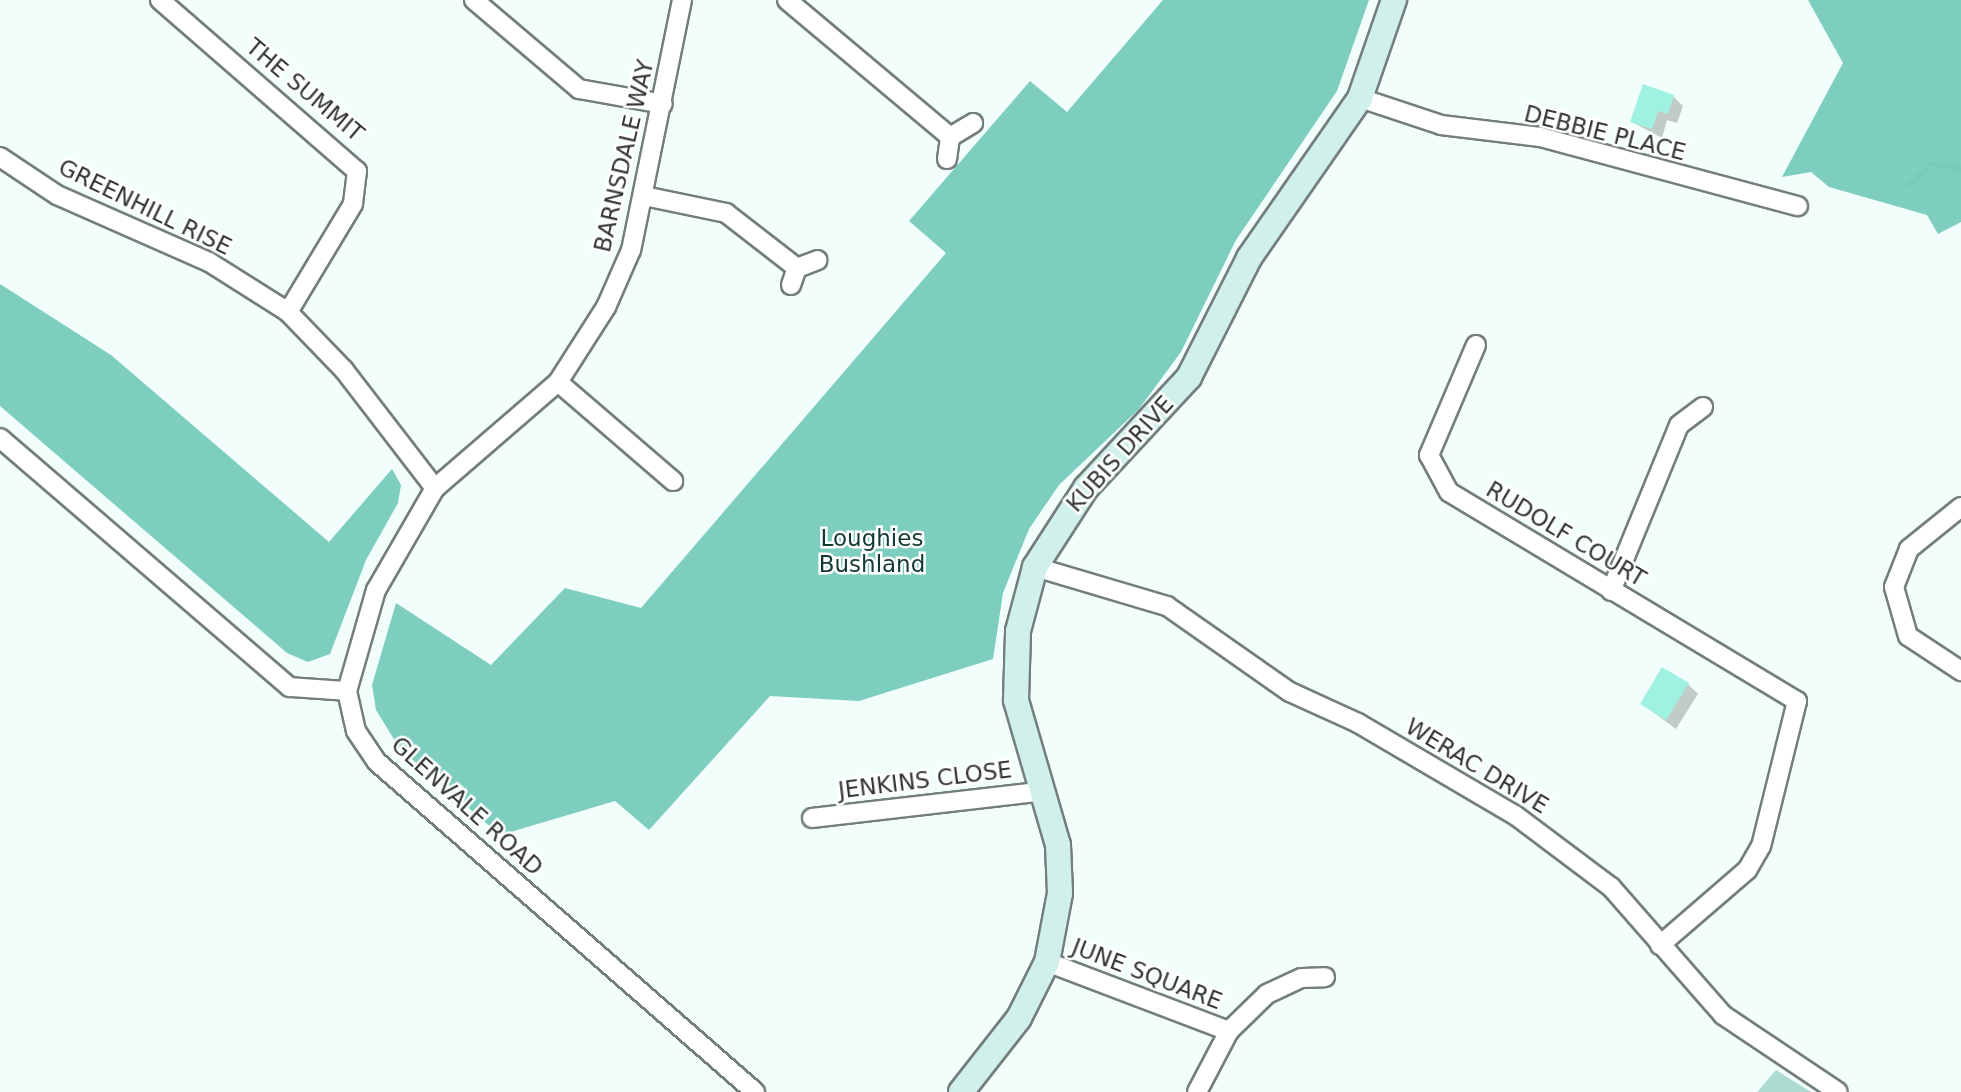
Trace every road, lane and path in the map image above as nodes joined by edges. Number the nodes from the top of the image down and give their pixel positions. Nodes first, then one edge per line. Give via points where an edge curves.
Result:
1 (160, 0) edge
2 (474, 0) edge
3 (682, 0) edge
4 (787, 0) edge
5 (1394, 0) edge
6 (1360, 98) junction
7 (663, 104) junction
8 (973, 122) dead end
9 (950, 137) junction
10 (0, 157) edge
11 (947, 159) dead end
12 (644, 196) junction
13 (1798, 206) dead end
14 (818, 260) dead end
15 (288, 312) junction
16 (1476, 345) dead end
17 (558, 382) junction
18 (1703, 407) dead end
19 (0, 438) edge
20 (677, 484) dead end
21 (435, 488) junction
22 (1961, 507) edge
23 (1035, 567) junction
24 (1611, 591) junction
25 (1961, 671) edge
26 (347, 691) junction
27 (1044, 791) junction
28 (812, 818) dead end
29 (1660, 945) junction
30 (1047, 961) junction
31 (1325, 977) dead end
32 (1228, 1031) junction
33 (755, 1092) edge
34 (961, 1092) edge
35 (1197, 1092) edge
36 (1838, 1092) edge

1 - 15 street, THE SUMMIT via 357,171 353,204
2 - 7 street via 579,89
3 - 7 street, BARNSDALE WAY
4 - 9 street
5 - 6 street, KUBIS DRIVE
6 - 13 street, DEBBIE PLACE via 1441,125 1540,137
6 - 23 street, KUBIS DRIVE via 1249,258 1189,377 1086,488
7 - 12 street, BARNSDALE WAY
8 - 9 street
9 - 11 street
10 - 15 street, GREENHILL RISE via 57,195 209,262
12 - 14 street via 726,213 794,276
12 - 17 street, BARNSDALE WAY via 631,250 606,307
15 - 21 street, GREENHILL RISE via 344,370
16 - 24 street, RUDOLF COURT via 1429,454 1437,475 1449,492
17 - 20 street
17 - 21 street, BARNSDALE WAY
18 - 24 street via 1679,425
19 - 26 street via 290,687
21 - 26 street, BARNSDALE WAY via 376,590
22 - 25 street via 1909,549 1894,587 1908,636
23 - 27 street, KUBIS DRIVE via 1018,631 1016,700
23 - 29 street, WERAC DRIVE via 1167,606 1290,692 1358,723 1515,815 1611,887
24 - 29 street, RUDOLF COURT via 1797,701 1760,846 1747,870
26 - 33 street, GLENVALE ROAD via 356,731 377,762
27 - 28 street, JENKINS CLOSE
27 - 30 street, KUBIS DRIVE via 1058,845 1060,892
29 - 36 street, WERAC DRIVE via 1723,1015
30 - 32 street, JUNE SQUARE
30 - 34 street, KUBIS DRIVE via 1019,1018
31 - 32 street, JUNE SQUARE via 1302,978 1266,994
32 - 35 street, JUNE SQUARE

